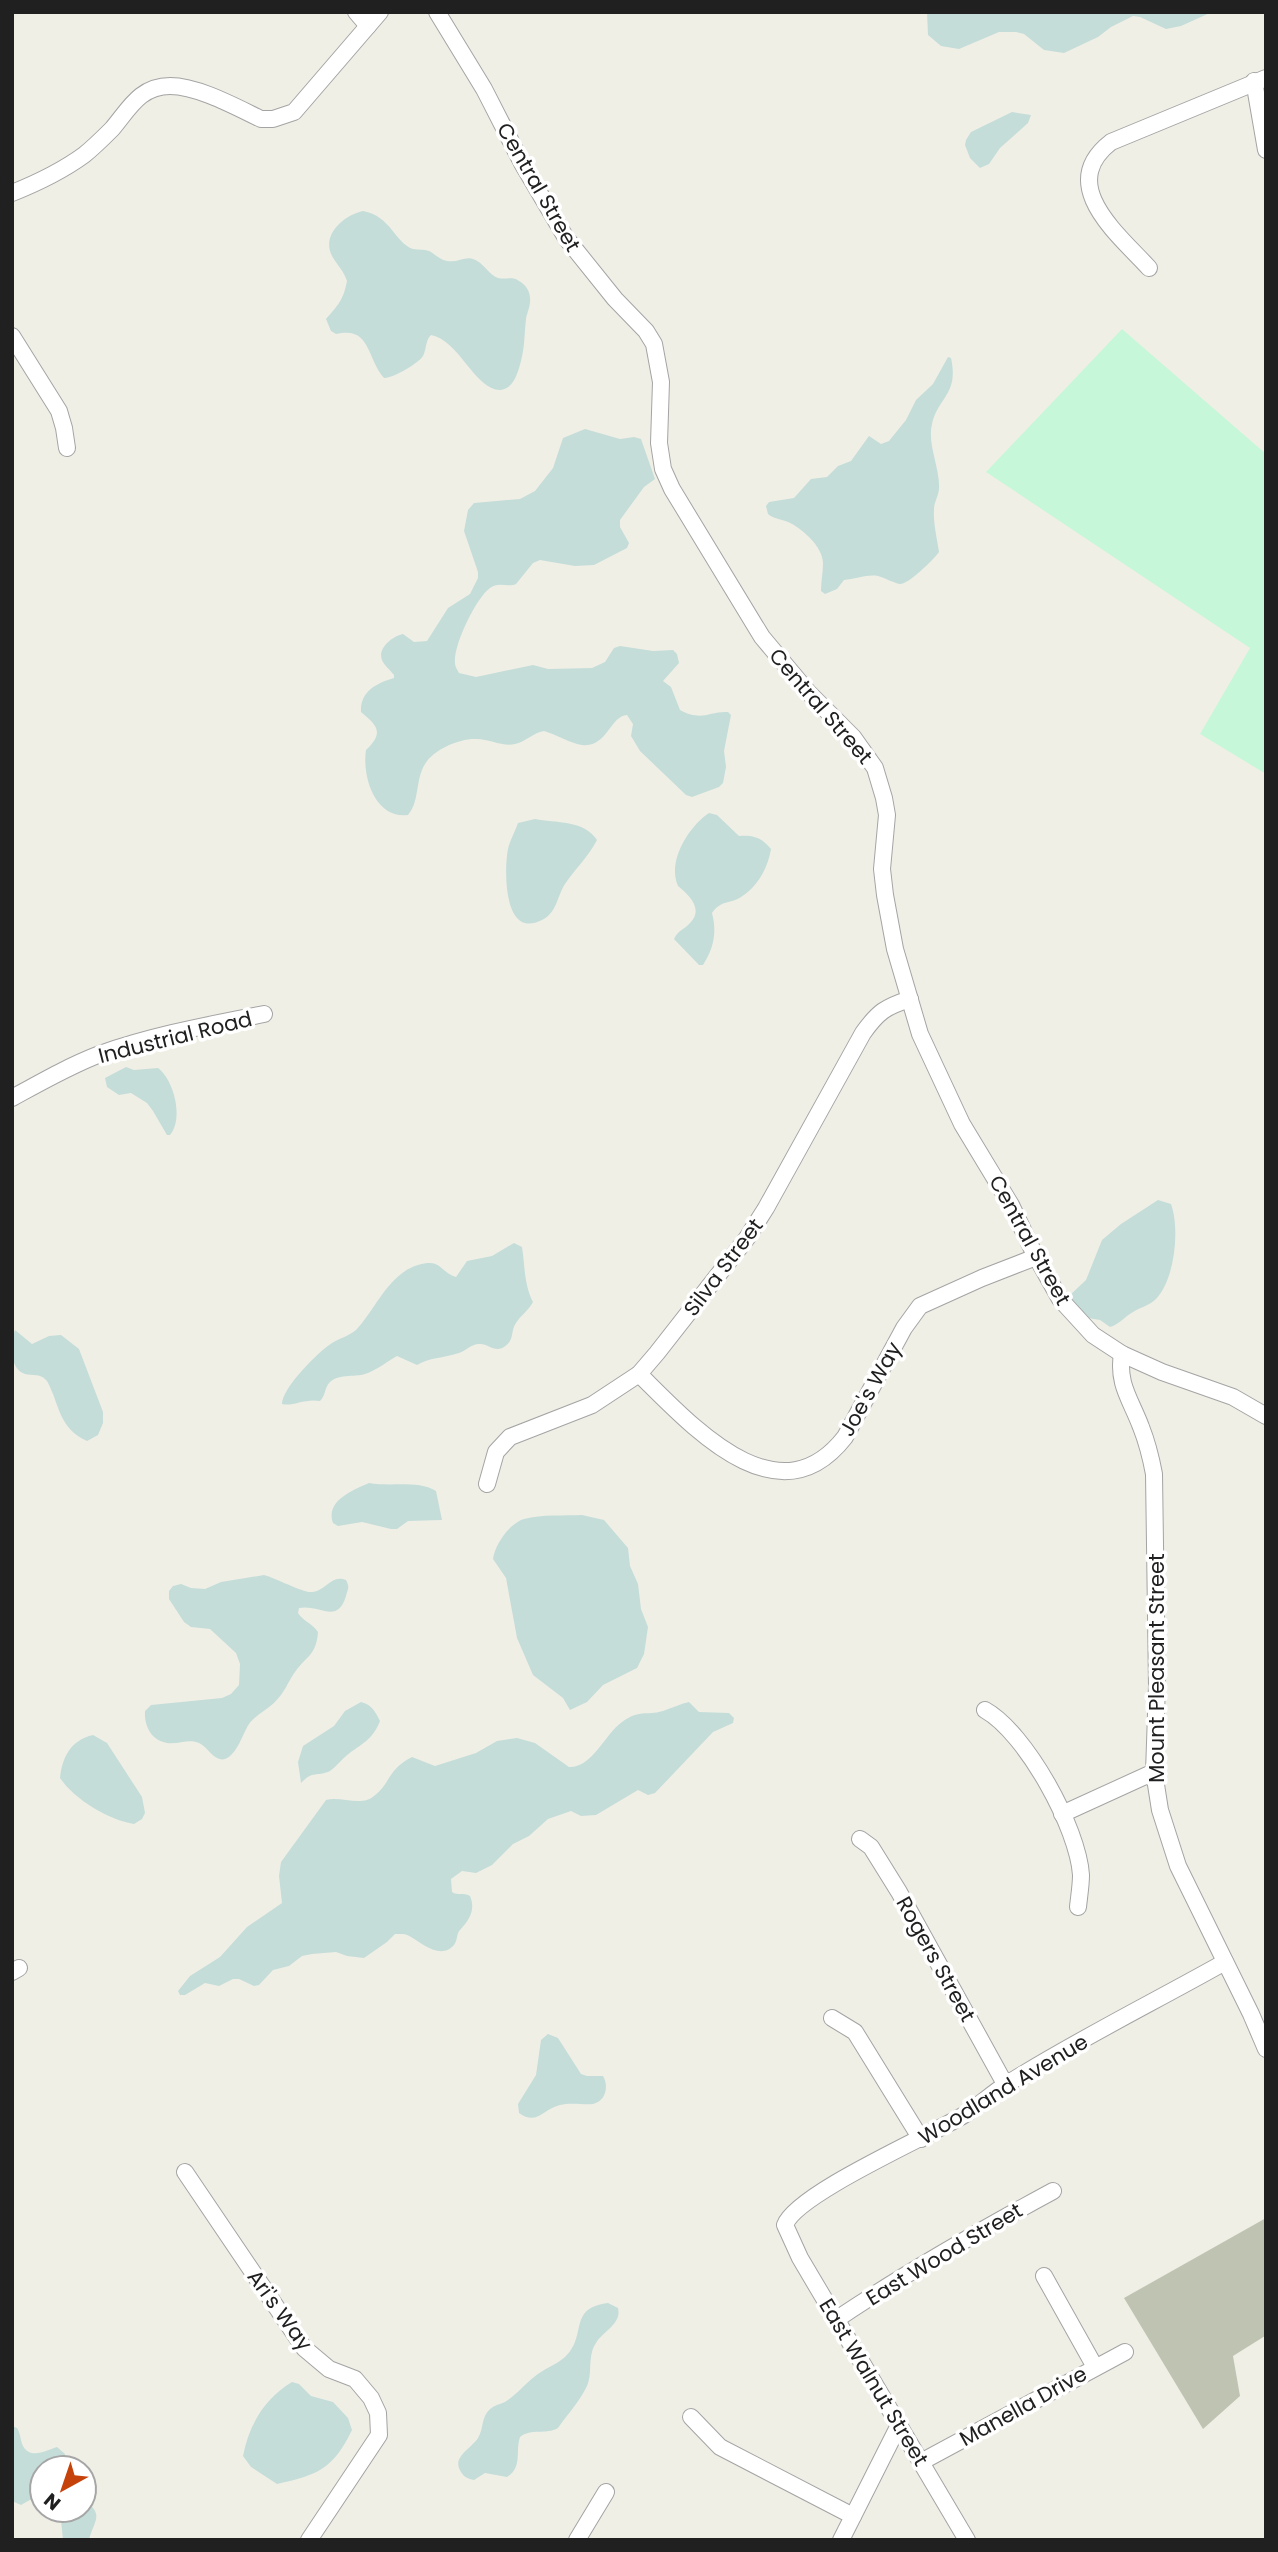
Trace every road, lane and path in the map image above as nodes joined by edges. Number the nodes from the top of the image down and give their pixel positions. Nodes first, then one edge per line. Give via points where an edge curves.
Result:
1 (356, 12) edge
2 (380, 12) edge
3 (437, 12) edge
4 (368, 26) junction
5 (1260, 80) edge
6 (1266, 150) edge
7 (12, 193) edge
8 (1149, 268) dead end
9 (12, 336) edge
10 (67, 448) dead end
11 (910, 999) junction
12 (264, 1014) dead end
13 (12, 1098) edge
14 (1036, 1257) junction
15 (1122, 1354) junction
16 (639, 1374) junction
17 (1266, 1416) edge
18 (487, 1484) dead end
19 (985, 1710) dead end
20 (1154, 1772) junction
21 (1062, 1814) junction
22 (860, 1839) dead end
23 (1077, 1907) dead end
24 (1225, 1962) junction
25 (1259, 2010) edge
26 (832, 2018) dead end
27 (1266, 2049) edge
28 (1005, 2084) junction
29 (921, 2139) junction
30 (185, 2172) dead end
31 (1052, 2190) dead end
32 (786, 2222) joint
33 (1044, 2276) dead end
34 (837, 2319) junction
35 (1125, 2352) dead end
36 (1095, 2367) junction
37 (691, 2417) dead end
38 (899, 2426) junction
39 (921, 2462) junction
40 (607, 2492) dead end
41 (853, 2516) junction
42 (309, 2540) edge
43 (577, 2540) edge
44 (841, 2540) edge
45 (967, 2540) edge

1 - 4 street
2 - 4 street
3 - 11 street, Central Street via 566,238 654,344 661,382 659,443 672,489 762,637 853,737 875,768 887,815 882,869 895,949
4 - 7 street via 294,112 261,119 191,89 157,88 133,102 83,155
5 - 6 street
5 - 8 street via 1111,142 1096,153 1092,200 1098,213
9 - 10 street via 59,411
11 - 14 street, Central Street via 932,1063
11 - 16 street, Silva Street via 886,1007 874,1017 747,1238
12 - 13 street, Industrial Road via 101,1054
14 - 15 street, Central Street via 1077,1319
14 - 16 street, Joe's Way via 920,1306 845,1437 818,1462 799,1470 779,1473 745,1463 682,1416
15 - 17 street, Central Street via 1233,1397
15 - 20 street, Mount Pleasant Street via 1119,1371 1154,1474
16 - 18 street, Silva Street via 592,1405 510,1437 496,1452
19 - 21 street via 1023,1744
20 - 21 street
20 - 24 street, Mount Pleasant Street via 1167,1838
21 - 23 street via 1081,1875
22 - 28 street, Rogers Street via 871,1847 899,1892
24 - 25 street, Mount Pleasant Street
24 - 28 street, Woodland Avenue
25 - 27 street, Mount Pleasant Street
26 - 29 street via 855,2032
28 - 29 street, Woodland Avenue
29 - 32 street, Woodland Avenue via 834,2183 802,2204
30 - 42 street, Ari's Way via 304,2347 329,2369 355,2379 377,2413 379,2434
31 - 34 street, East Wood Street
32 - 34 street, East Walnut Street via 800,2258
33 - 36 street
34 - 38 street, East Walnut Street
35 - 36 street, Manella Drive
36 - 39 street, Manella Drive
37 - 41 street via 720,2447
38 - 39 street, East Walnut Street
38 - 41 street
39 - 45 street, East Walnut Street
40 - 43 street
41 - 44 street

